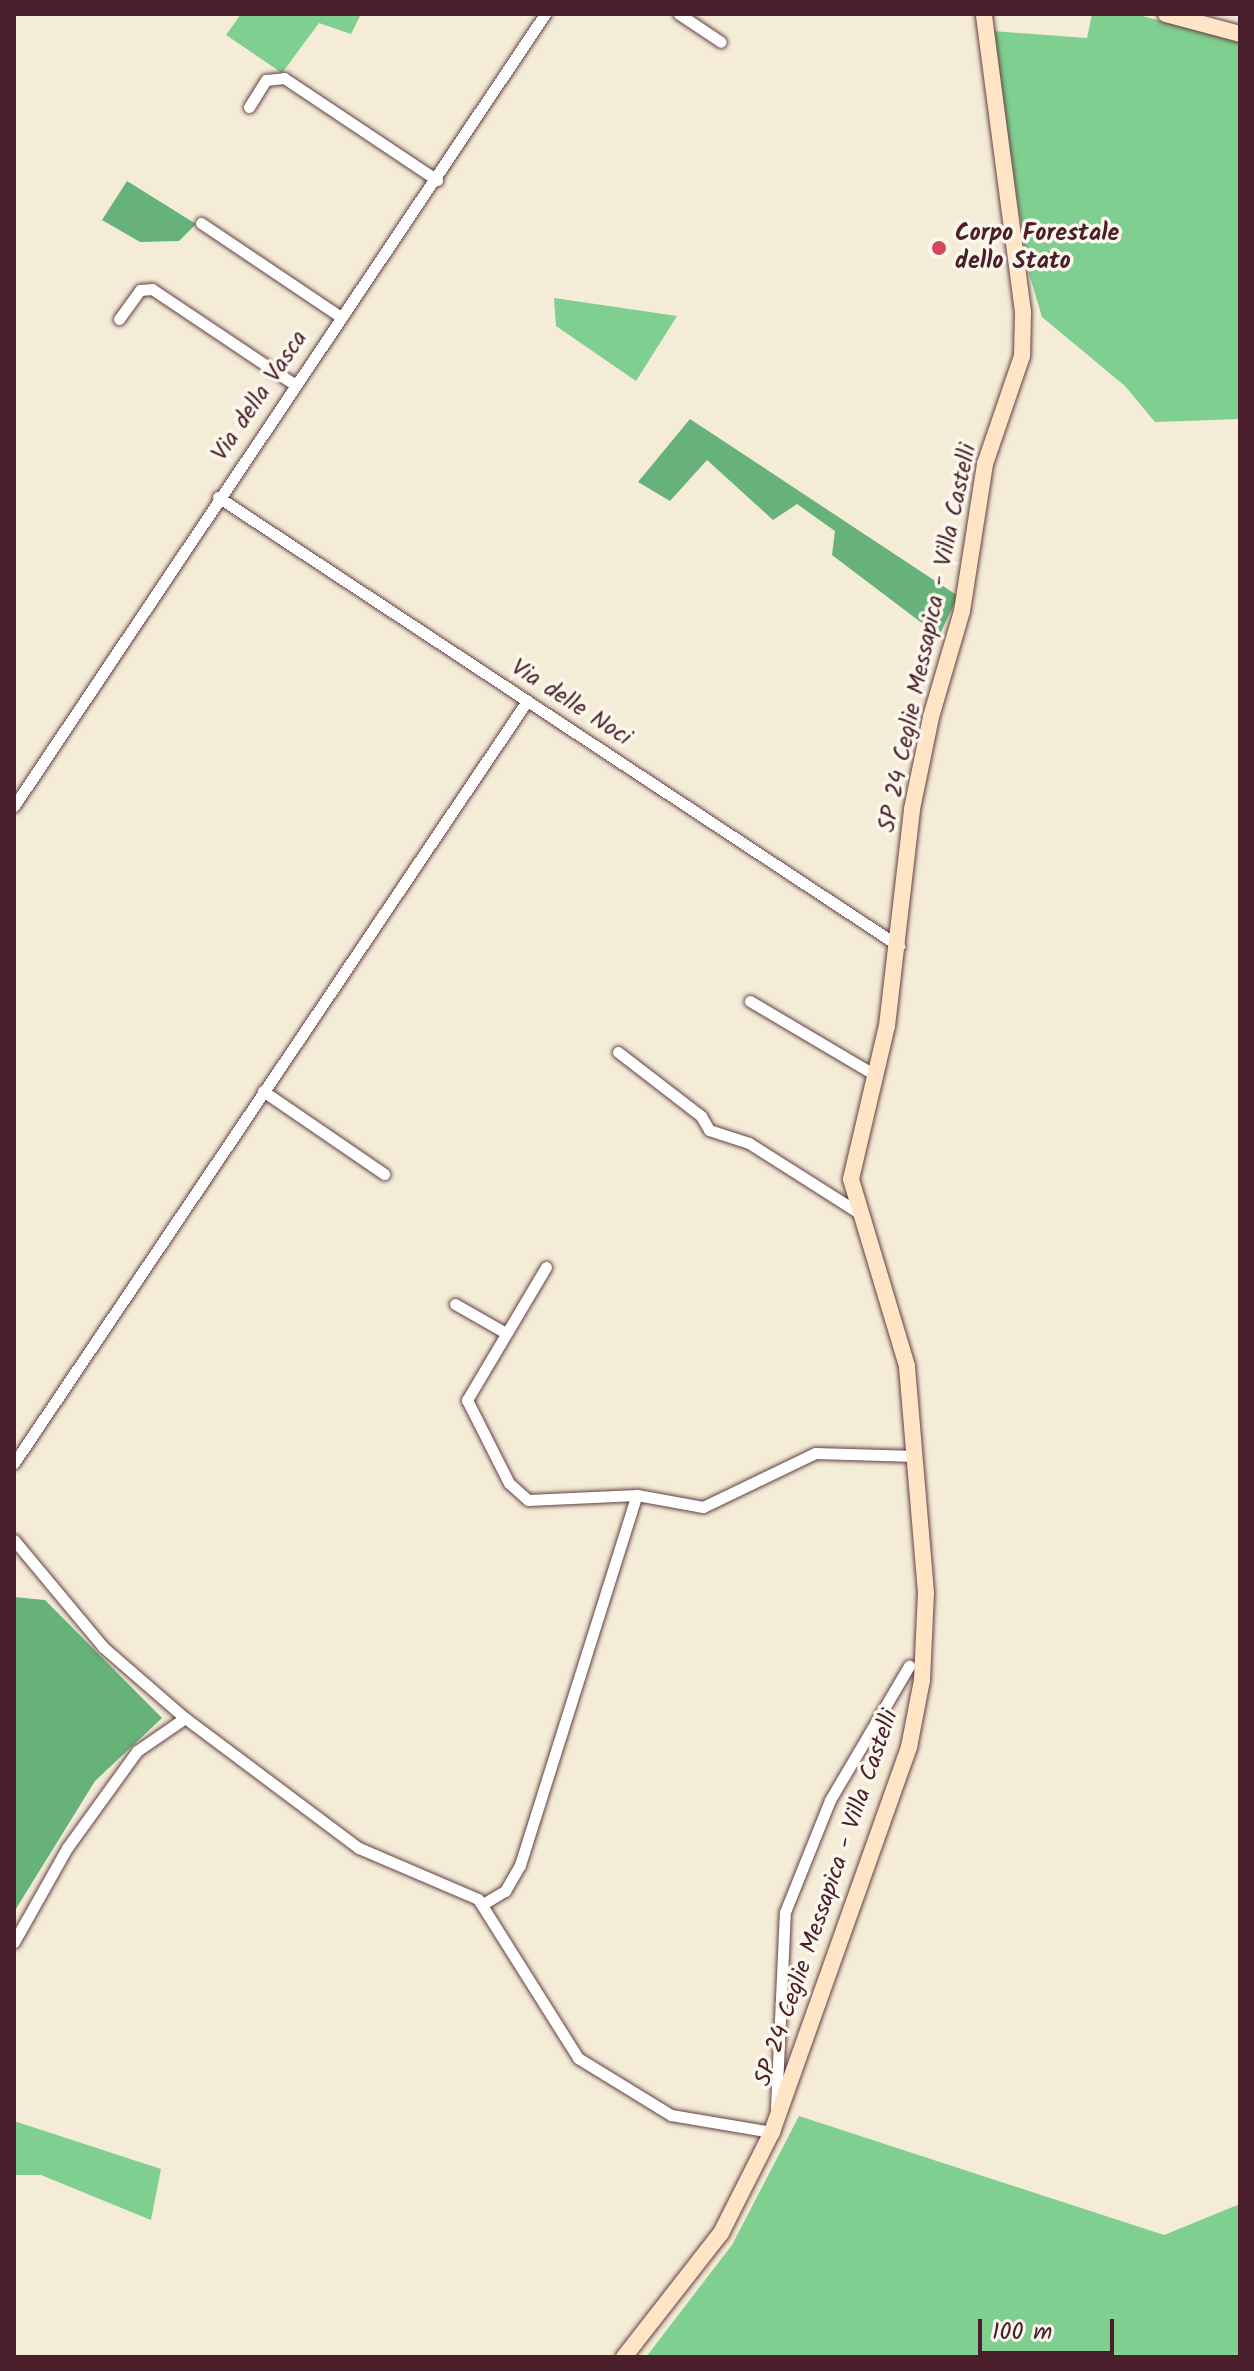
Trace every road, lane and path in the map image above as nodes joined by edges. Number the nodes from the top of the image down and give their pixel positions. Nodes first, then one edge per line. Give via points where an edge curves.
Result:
1 (545, 14) edge
2 (679, 14) edge
3 (984, 14) edge
4 (1166, 14) edge
5 (1240, 20) edge
6 (1212, 24) junction
7 (1240, 34) edge
8 (721, 42) dead end
9 (249, 107) dead end
10 (437, 180) junction
11 (201, 223) dead end
12 (341, 317) junction
13 (119, 319) dead end
14 (294, 384) junction
15 (218, 497) junction
16 (527, 701) junction
17 (14, 806) edge
18 (899, 947) junction
19 (750, 1001) dead end
20 (618, 1052) dead end
21 (875, 1075) junction
22 (263, 1091) junction
23 (384, 1174) dead end
24 (856, 1211) junction
25 (546, 1267) dead end
26 (455, 1304) dead end
27 (504, 1332) junction
28 (916, 1456) junction
29 (14, 1463) edge
30 (637, 1495) junction
31 (14, 1540) edge
32 (909, 1666) dead end
33 (904, 1679) junction
34 (922, 1680) junction
35 (185, 1718) junction
36 (483, 1904) junction
37 (14, 1942) edge
38 (774, 2126) junction
39 (624, 2357) edge

1 - 10 street, Via della Vasca
2 - 8 street
3 - 18 main road, SP 24 Ceglie Messapica - Villa Castelli via 1024,334 1017,378 985,464 962,611 912,809
4 - 6 main road
5 - 6 main road
6 - 7 main road
9 - 10 street via 266,80 284,78
10 - 12 street, Via della Vasca
11 - 12 street
12 - 14 street, Via della Vasca
13 - 14 street via 140,290 152,289
14 - 15 street, Via della Vasca
15 - 16 street, Via delle Noci
15 - 17 street, Via della Vasca
16 - 18 street, Via delle Noci
16 - 22 street
18 - 21 main road, SP 24 Ceglie Messapica - Villa Castelli
19 - 21 street
20 - 24 street via 696,1111 709,1130 749,1143
21 - 24 main road, SP 24 Ceglie Messapica - Villa Castelli via 854,1156
22 - 23 street
22 - 29 street
24 - 28 main road, SP 24 Ceglie Messapica - Villa Castelli via 901,1340
25 - 27 street
26 - 27 street
27 - 30 street via 467,1409 516,1492 553,1503
28 - 30 street via 815,1453 703,1507
28 - 34 main road, SP 24 Ceglie Messapica - Villa Castelli via 926,1593
30 - 36 street via 520,1865 505,1891
31 - 35 street via 103,1647
32 - 33 street
33 - 34 street
33 - 38 street via 830,1800 785,1912
34 - 38 main road, SP 24 Ceglie Messapica - Villa Castelli via 909,1747
35 - 36 street via 359,1848
35 - 37 street via 137,1751 67,1848
36 - 38 street via 578,2058 671,2115
38 - 39 main road, SP 24 Ceglie Messapica - Villa Castelli via 721,2233

